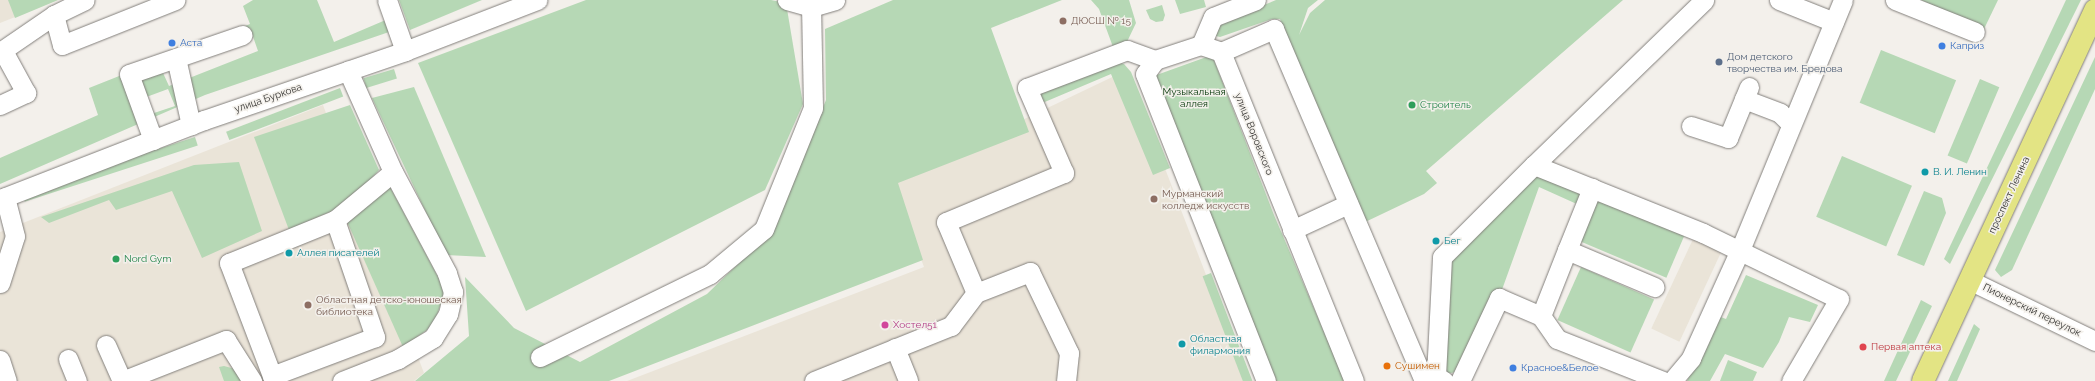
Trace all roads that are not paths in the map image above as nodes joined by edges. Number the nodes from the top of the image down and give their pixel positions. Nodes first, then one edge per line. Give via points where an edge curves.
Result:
1 (85, 0) edge
2 (175, 0) edge
3 (388, 0) edge
4 (537, 0) edge
5 (787, 0) edge
6 (835, 0) edge
7 (1256, 0) edge
8 (1704, 0) edge
9 (1779, 0) edge
10 (1843, 0) edge
11 (1895, 0) edge
12 (811, 6) junction
13 (2095, 10) edge
14 (54, 15) junction
15 (1834, 22) junction
16 (1975, 32) dead end
17 (242, 35) dead end
18 (1201, 45) junction
19 (405, 51) junction
20 (2, 52) edge
21 (1221, 52) junction
22 (176, 58) junction
23 (1155, 60) junction
24 (348, 71) junction
25 (0, 105) edge
26 (1791, 124) junction
27 (191, 125) junction
28 (1691, 126) dead end
29 (153, 140) junction
30 (1534, 165) junction
31 (393, 172) junction
32 (1592, 188) junction
33 (2, 198) edge
34 (1348, 204) junction
35 (335, 220) junction
36 (1292, 230) junction
37 (1567, 250) junction
38 (1740, 250) junction
39 (1969, 280) junction
40 (0, 282) edge
41 (1654, 287) dead end
42 (976, 293) junction
43 (1541, 316) junction
44 (2095, 341) edge
45 (106, 345) dead end
46 (895, 348) junction
47 (540, 357) dead end
48 (68, 359) dead end
49 (0, 360) edge
50 (7, 381) edge
51 (78, 381) edge
52 (122, 381) edge
53 (252, 381) edge
54 (342, 381) edge
55 (814, 381) edge
56 (908, 381) edge
57 (1066, 381) edge
58 (1266, 381) edge
59 (1354, 381) edge
60 (1424, 381) edge
61 (1444, 381) edge
62 (1460, 381) edge
63 (1663, 381) edge
64 (1672, 381) edge
65 (1791, 381) edge
66 (1923, 381) edge

1 - 14 street
2 - 14 street via 62,45
3 - 19 street
4 - 19 street, улица Буркова
5 - 12 street
6 - 12 street
7 - 18 street via 1213,17
8 - 30 street
9 - 15 street
10 - 15 street
11 - 16 street
12 - 47 street via 813,108 764,229 710,274
13 - 39 main road, проспект Ленина
14 - 20 street
15 - 26 street
17 - 22 street
18 - 21 street
18 - 23 street
19 - 24 street, улица Буркова
20 - 25 street via 26,93
21 - 34 street via 1274,28
21 - 36 street, улица Воровского
22 - 27 street
22 - 29 street via 129,74
23 - 42 street via 1128,50 1027,88 1064,173 946,222
23 - 58 street via 1145,74
24 - 27 street, улица Буркова
24 - 31 street
26 - 28 street via 1780,113 1746,93 1728,138
26 - 38 street
27 - 29 street, улица Буркова
29 - 33 street, улица Буркова
30 - 32 street
30 - 61 street via 1442,257 1436,376
31 - 35 street
31 - 54 street via 447,273 453,292 448,314 433,338 398,359
32 - 37 street
32 - 38 street
33 - 40 street via 15,236
34 - 36 street
34 - 60 street
35 - 35 street via 229,263 272,376 375,337
36 - 59 street, улица Воровского
37 - 41 street
37 - 43 street
38 - 64 street via 1690,358
38 - 65 street via 1839,299
39 - 44 street, Пионерский переулок
39 - 66 main road, проспект Ленина
42 - 46 street via 951,326
42 - 57 street via 1030,272 1069,353
43 - 62 street via 1499,298
43 - 63 street via 1557,339
45 - 52 street
46 - 55 street
46 - 56 street
48 - 51 street
49 - 50 street
52 - 53 street via 226,340

